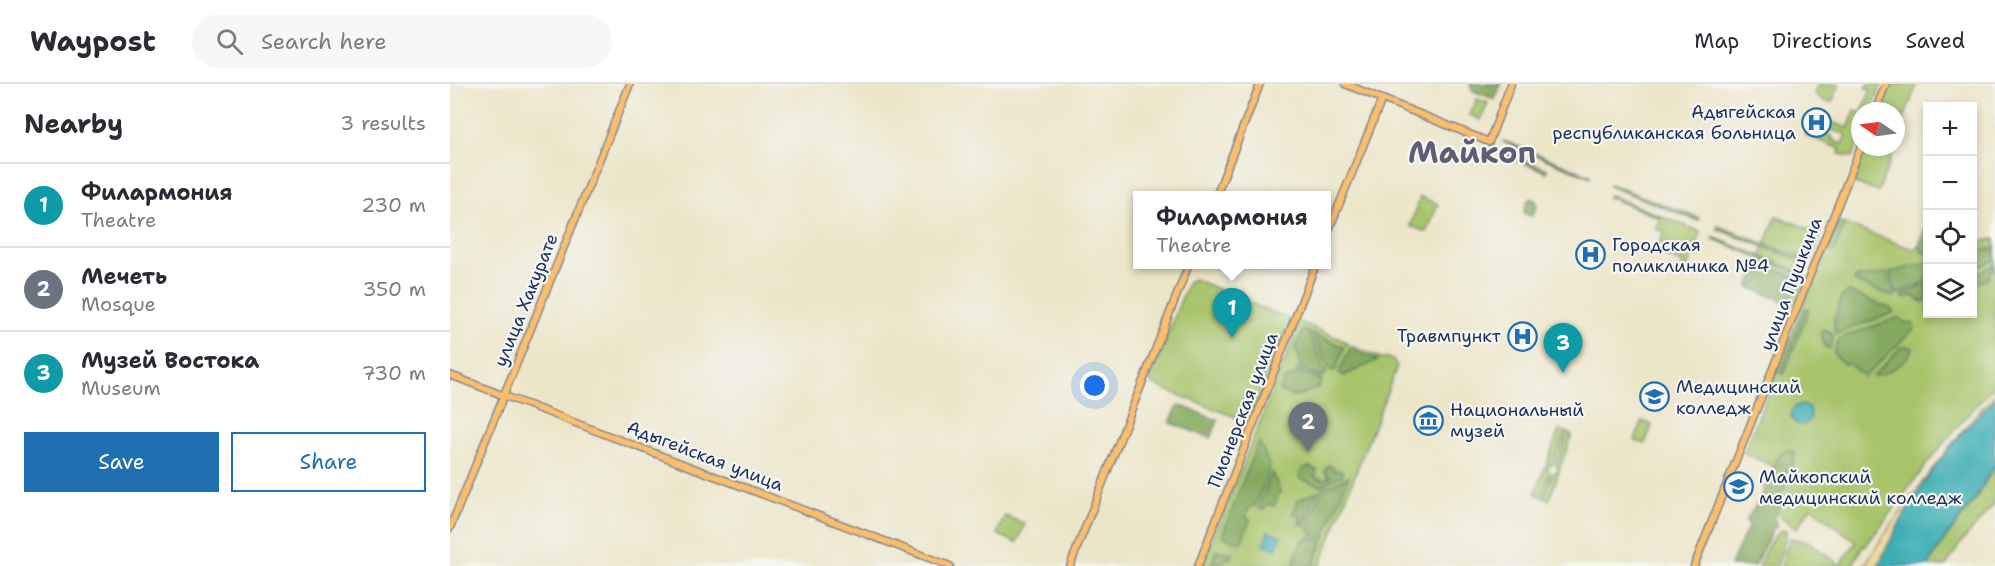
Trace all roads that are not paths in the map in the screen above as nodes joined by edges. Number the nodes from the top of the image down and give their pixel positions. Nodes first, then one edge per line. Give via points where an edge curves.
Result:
1 (630, 84) edge
2 (1260, 84) edge
3 (1345, 84) edge
4 (1511, 84) edge
5 (1886, 84) edge
6 (1382, 99) junction
7 (1879, 102) edge
8 (1857, 156) edge
9 (1218, 191) edge
10 (1331, 225) edge
11 (1187, 269) edge
12 (1314, 269) edge
13 (450, 375) edge
14 (504, 395) junction
15 (450, 528) edge
16 (950, 566) edge
17 (1070, 566) edge
18 (1198, 566) edge
19 (1694, 566) edge

1 - 14 main road, улица Хакурате
2 - 9 main road
3 - 6 main road
4 - 6 main road via 1489,142
5 - 7 main road
6 - 10 main road
8 - 19 main road, улица Пушкина
11 - 17 main road
12 - 18 main road, Пионерская улица
13 - 14 main road, Адыгейская улица
14 - 15 main road, улица Хакурате
14 - 16 main road, Адыгейская улица

